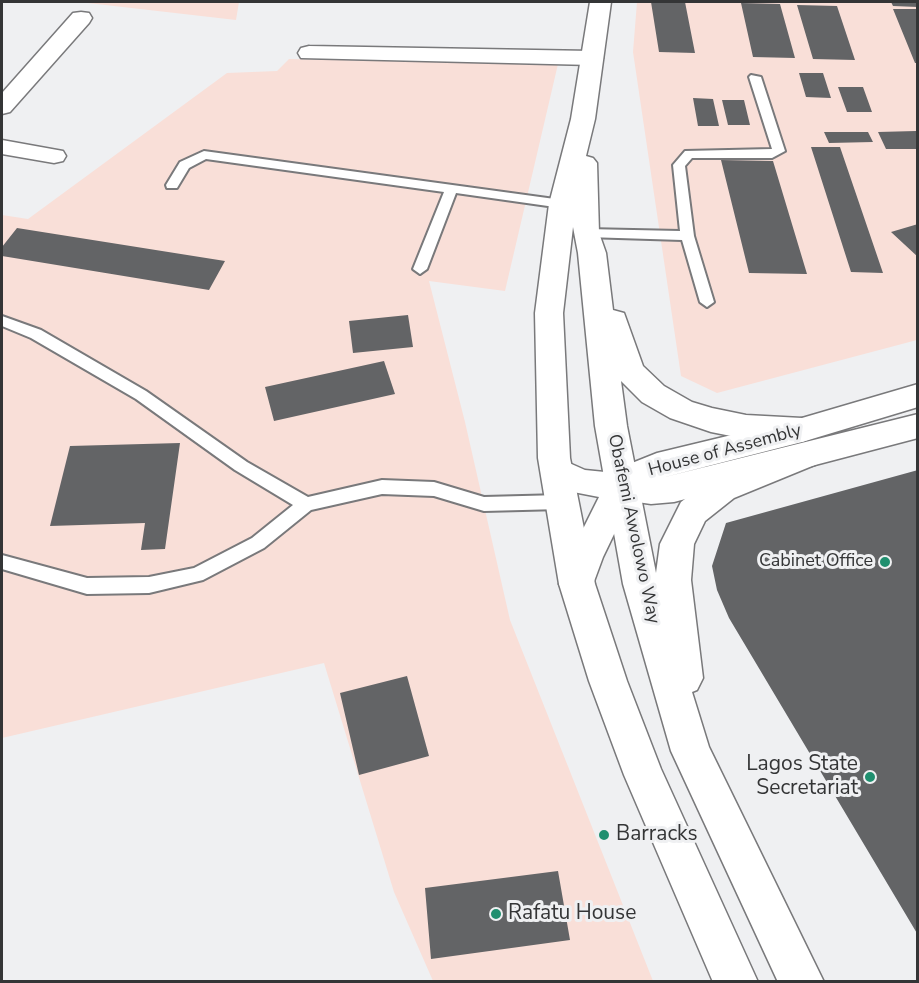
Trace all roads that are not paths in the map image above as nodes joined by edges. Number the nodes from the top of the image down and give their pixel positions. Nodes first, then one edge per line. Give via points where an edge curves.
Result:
1 (600, 2) edge
2 (81, 18) dead end
3 (309, 53) dead end
4 (592, 58) junction
5 (755, 77) dead end
6 (2, 107) edge
7 (583, 119) junction
8 (2, 147) edge
9 (54, 156) dead end
10 (172, 185) dead end
11 (451, 189) junction
12 (562, 204) junction
13 (687, 236) junction
14 (589, 243) junction
15 (420, 270) dead end
16 (707, 302) dead end
17 (2, 321) edge
18 (918, 395) edge
19 (918, 426) edge
20 (804, 443) junction
21 (560, 486) junction
22 (621, 486) junction
23 (306, 504) junction
24 (2, 562) edge
25 (577, 584) junction
26 (692, 751) junction
27 (736, 981) edge
28 (802, 981) edge

1 - 4 main road, Obafemi Awolowo Way
2 - 6 main road
3 - 4 main road
4 - 7 main road, Obafemi Awolowo Way
5 - 13 lane via 780,151 689,154 681,160
7 - 12 main road, Obafemi Awolowo Way
7 - 14 main road, Obafemi Awolowo Way
8 - 9 main road
10 - 11 lane via 184,165 204,155
11 - 12 lane
11 - 15 lane
12 - 21 main road, Obafemi Awolowo Way via 549,313 554,458
13 - 14 lane
13 - 16 lane
14 - 20 main road via 608,277 617,333 630,371 653,394 681,410 711,420
14 - 22 main road, Obafemi Awolowo Way
17 - 23 lane via 36,334 141,395 241,466
18 - 20 main road, House of Assembly
19 - 20 main road, House of Assembly
20 - 22 main road, House of Assembly via 674,489 651,491
20 - 26 main road via 722,489 693,512 677,544 673,580
21 - 22 main road, House of Assembly via 580,482
21 - 23 lane via 484,504 434,489 382,487
21 - 25 main road, Obafemi Awolowo Way
22 - 25 main road
22 - 26 main road, Obafemi Awolowo Way via 641,584
23 - 24 lane via 258,543 197,575 150,585 87,586
25 - 27 main road, Obafemi Awolowo Way via 644,775
26 - 28 main road, Obafemi Awolowo Way

